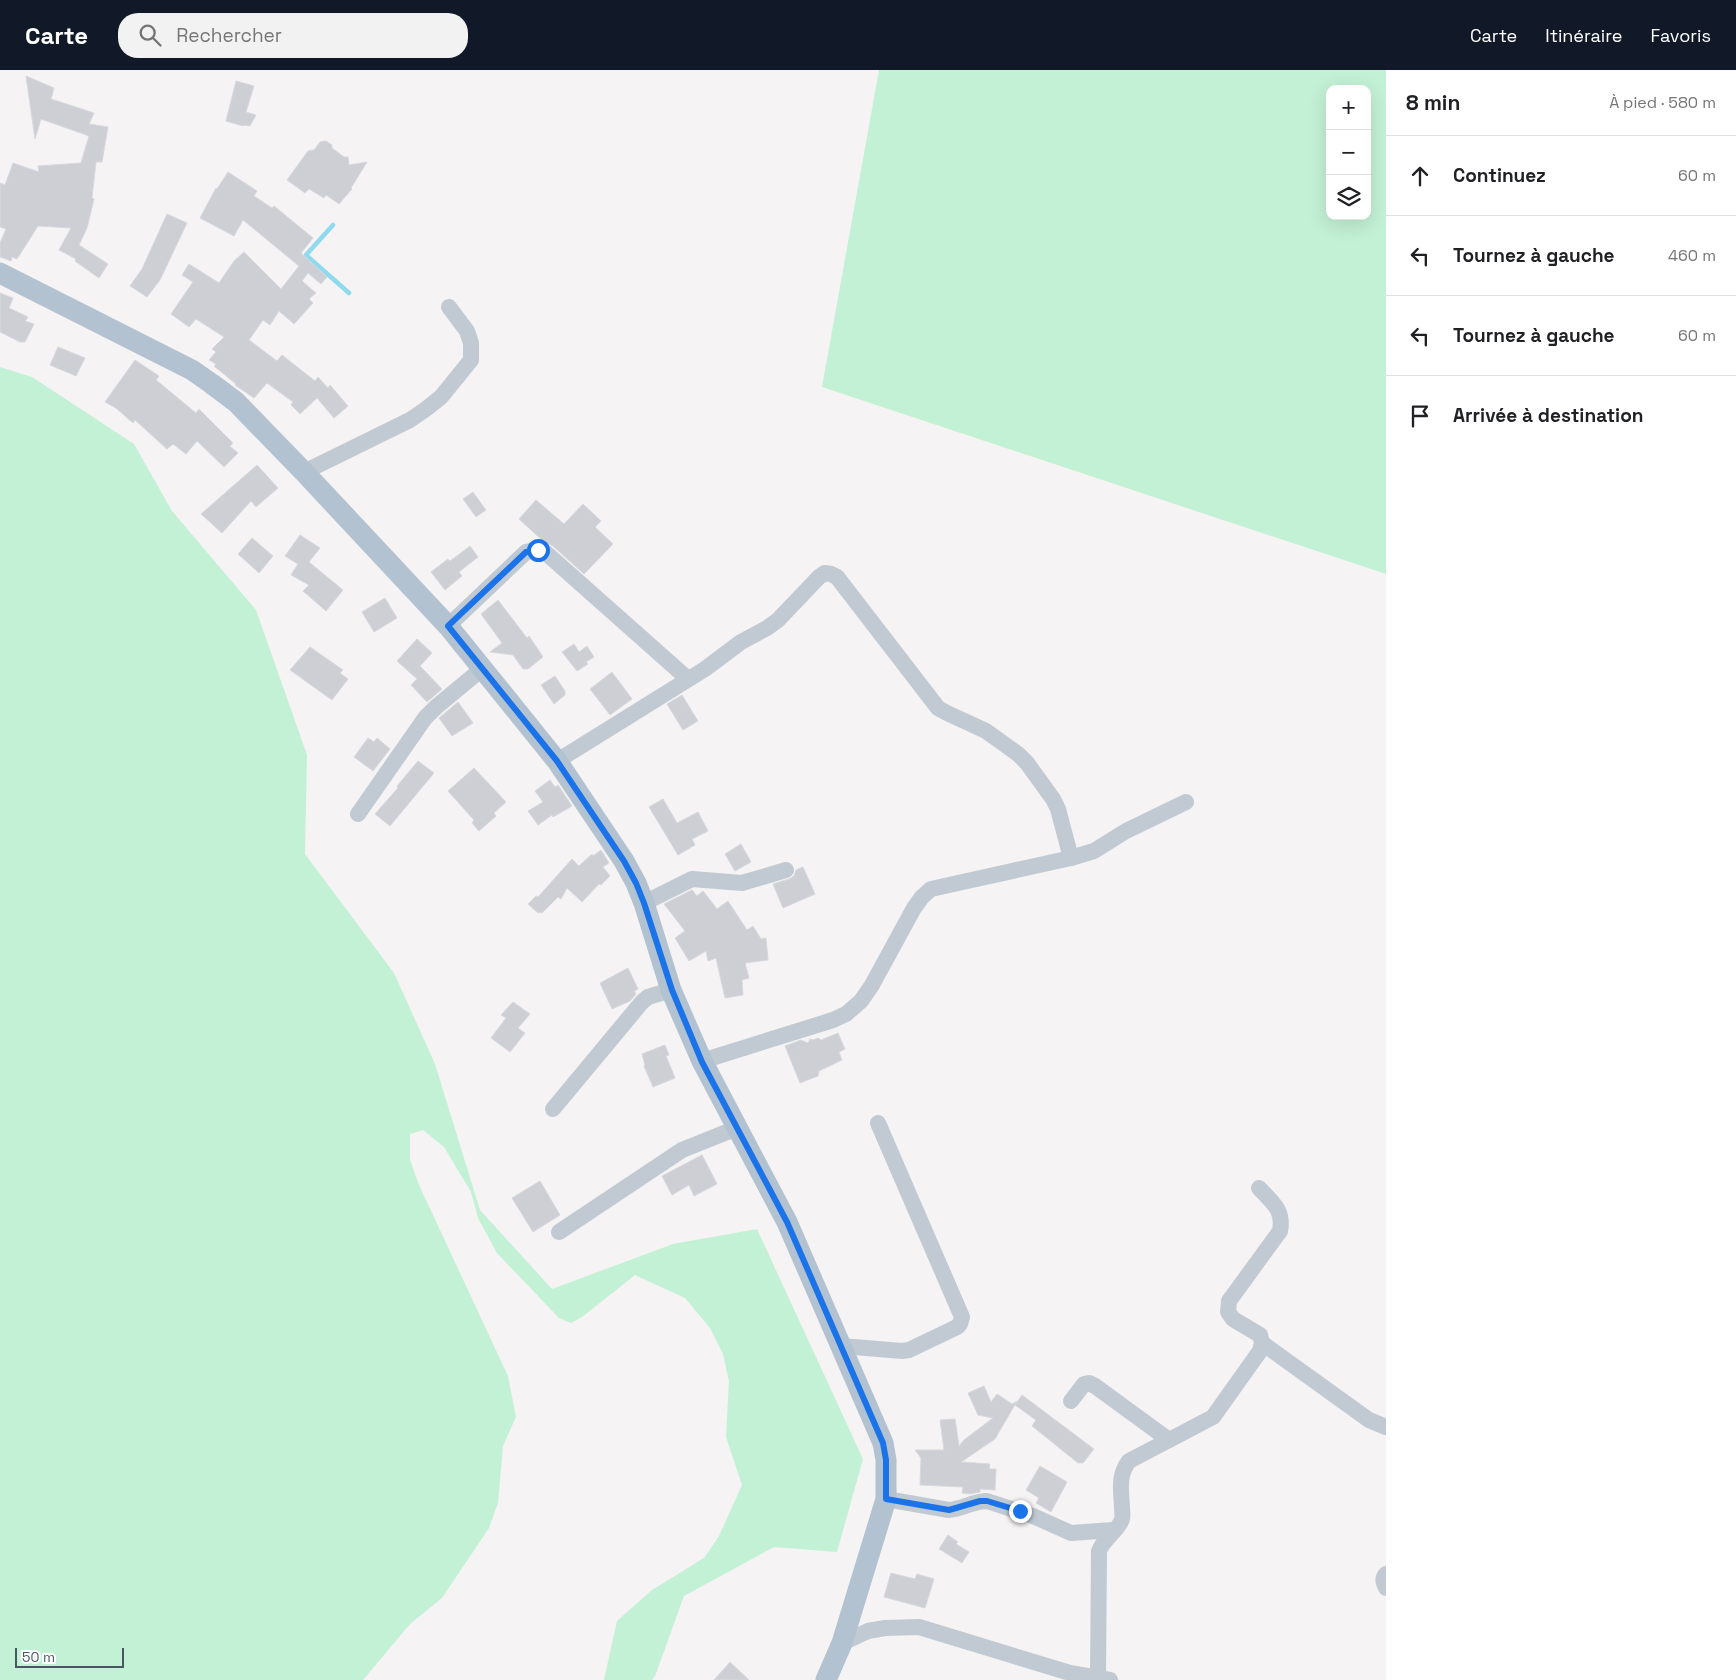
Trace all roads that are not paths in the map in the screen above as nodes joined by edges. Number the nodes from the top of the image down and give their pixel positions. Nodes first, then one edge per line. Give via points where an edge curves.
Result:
1 (0, 273) edge
2 (449, 307) dead end
3 (304, 472) junction
4 (448, 626) junction
5 (483, 668) junction
6 (688, 679) junction
7 (557, 761) junction
8 (1186, 802) dead end
9 (358, 814) dead end
10 (1071, 858) junction
11 (786, 870) dead end
12 (644, 903) junction
13 (672, 990) junction
14 (702, 1062) junction
15 (553, 1109) dead end
16 (878, 1123) dead end
17 (737, 1128) junction
18 (1260, 1188) dead end
19 (559, 1232) dead end
20 (1262, 1343) junction
21 (842, 1346) junction
22 (1071, 1401) dead end
23 (1386, 1427) edge
24 (1169, 1440) junction
25 (886, 1499) junction
26 (1113, 1530) junction
27 (1386, 1574) edge
28 (1386, 1588) edge
29 (842, 1643) junction
30 (1070, 1676) edge
31 (1104, 1679) edge
32 (826, 1680) edge

1 - 3 main road via 192,370 236,402
2 - 3 street via 467,331 471,360 441,396 410,420
3 - 4 main road
4 - 5 main road
4 - 6 street via 526,552 538,550 546,553
5 - 7 main road
5 - 9 street via 425,718
6 - 7 street
6 - 10 street via 778,620 819,577 831,574 837,577 938,708 986,731 1027,763 1058,809
7 - 12 main road via 624,861
8 - 10 street via 1126,831 1094,851
10 - 14 street via 931,889 914,908 872,985 846,1014
11 - 12 street via 742,883 692,880
12 - 13 main road
13 - 14 main road
13 - 15 street via 642,1002
14 - 17 main road
16 - 21 street via 962,1317 957,1327 909,1350
17 - 19 street via 682,1150
17 - 21 main road via 787,1222
18 - 20 street via 1280,1210 1280,1231 1229,1301 1228,1312 1233,1319 1260,1335
20 - 23 street via 1369,1420
20 - 24 street via 1213,1417
21 - 25 main road via 883,1443
22 - 24 street via 1084,1384 1089,1383
24 - 26 street via 1129,1461 1123,1469 1123,1518
25 - 26 street via 949,1510 987,1501 1072,1533
25 - 29 main road
26 - 31 street via 1099,1551
27 - 28 street via 1383,1582
29 - 30 street via 868,1631 919,1627
29 - 32 main road
30 - 31 street

